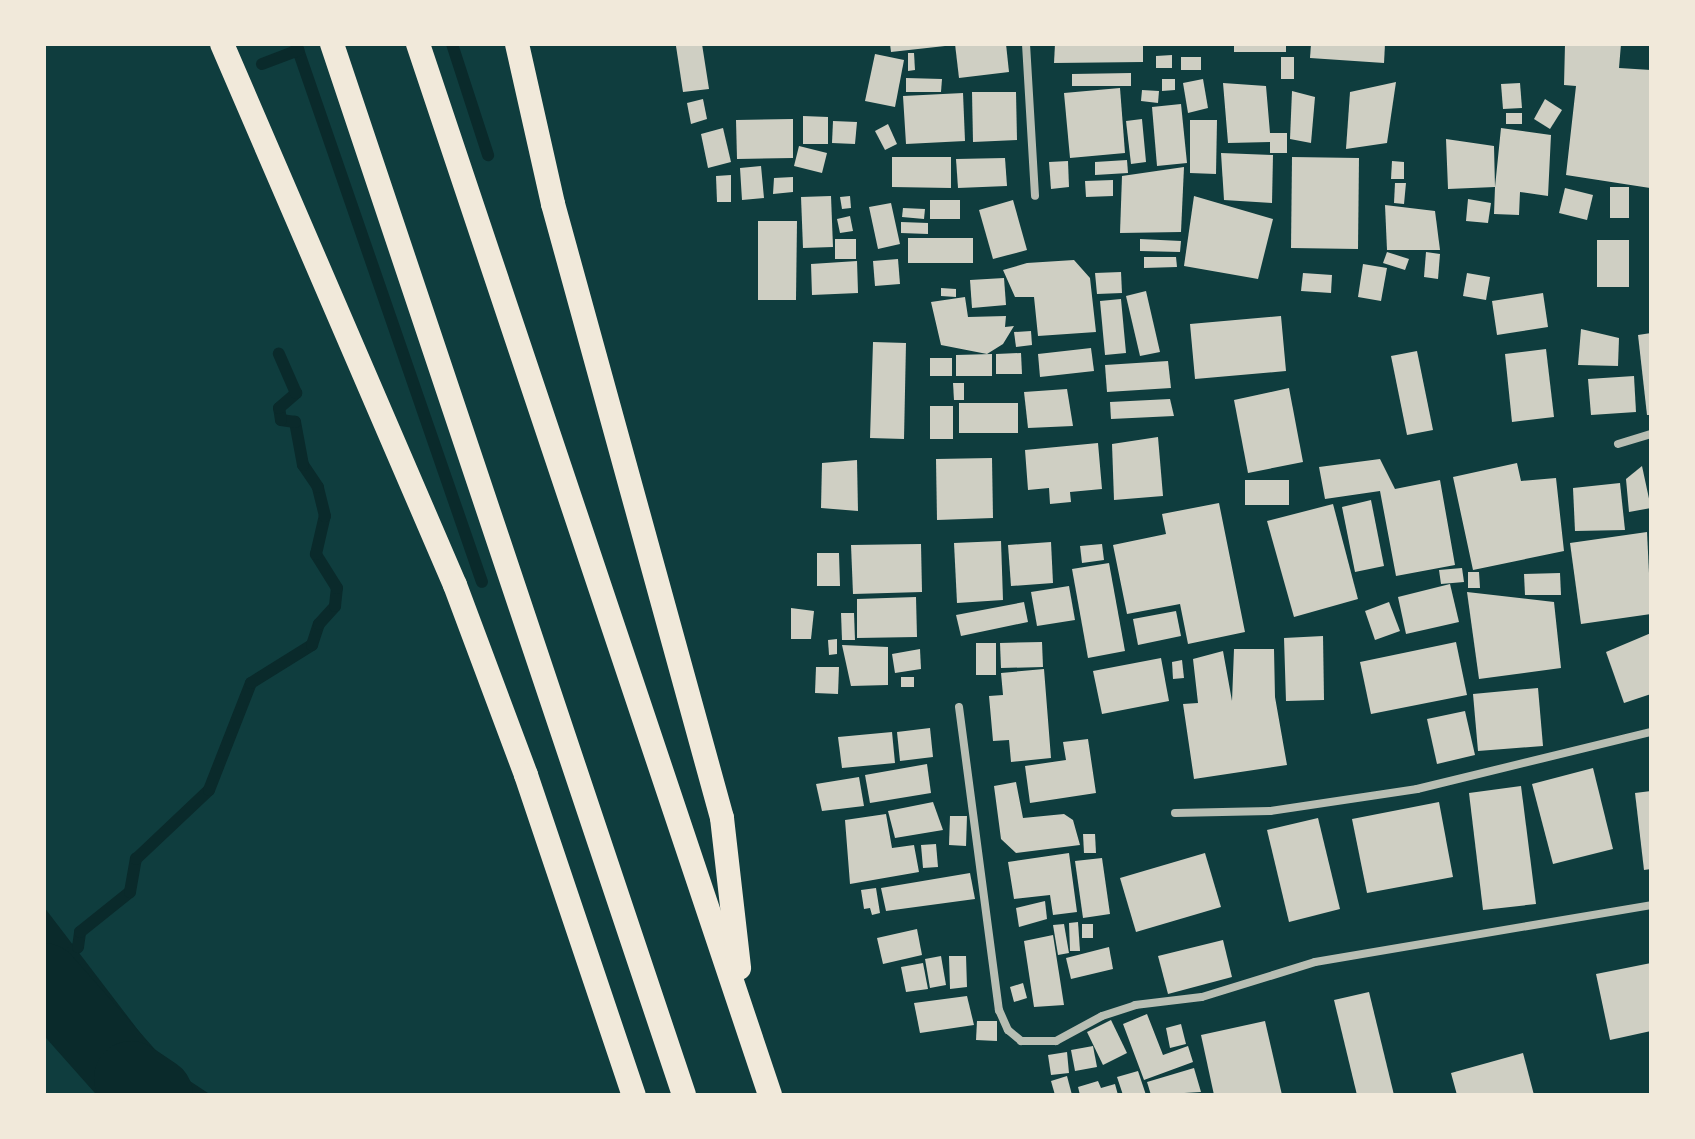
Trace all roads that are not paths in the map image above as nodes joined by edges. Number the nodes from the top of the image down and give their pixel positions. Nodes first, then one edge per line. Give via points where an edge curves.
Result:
1 (222, 44) edge
2 (332, 44) edge
3 (418, 44) edge
4 (517, 44) edge
5 (1026, 44) edge
6 (1035, 196) dead end
7 (1651, 434) edge
8 (1618, 444) dead end
9 (959, 707) dead end
10 (1651, 732) edge
11 (1175, 813) dead end
12 (1651, 905) edge
13 (745, 1019) junction
14 (634, 1095) edge
15 (684, 1095) edge
16 (770, 1095) edge

1 - 14 highway via 455,585 526,775
2 - 15 highway
3 - 13 highway
4 - 13 highway via 553,204 722,818
5 - 6 street
7 - 8 street
9 - 12 street via 999,1010 1008,1030 1021,1041 1056,1041 1135,1005 1202,997 1346,955
10 - 11 street via 1417,789 1270,811
13 - 16 highway

